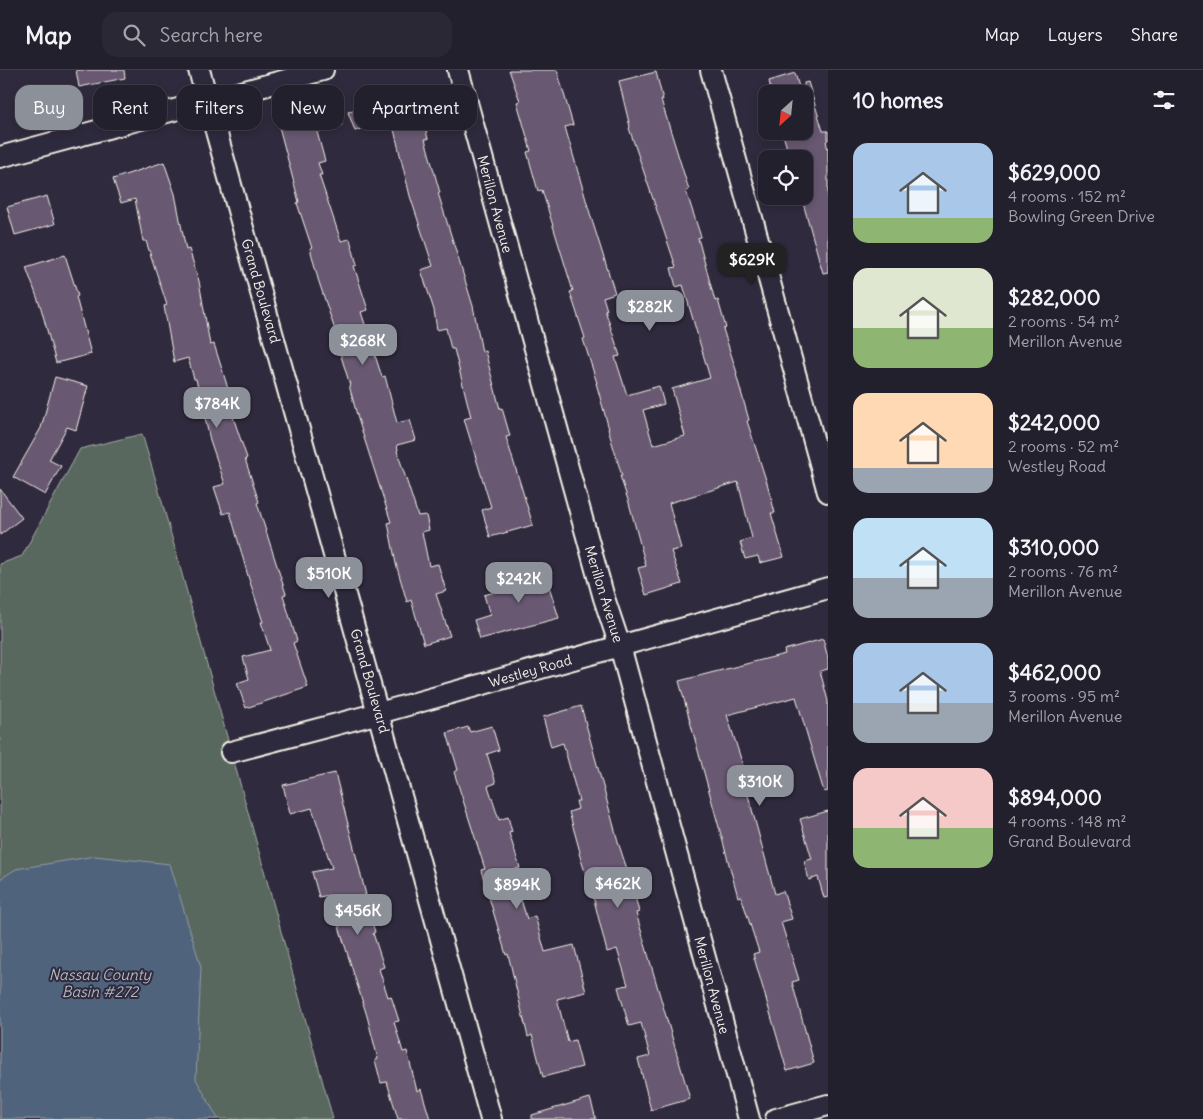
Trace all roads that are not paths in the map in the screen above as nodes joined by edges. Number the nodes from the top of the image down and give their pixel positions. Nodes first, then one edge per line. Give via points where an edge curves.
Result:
1 (200, 70) edge
2 (323, 70) edge
3 (458, 70) edge
4 (711, 70) edge
5 (204, 85) edge
6 (262, 87) edge
7 (177, 110) edge
8 (216, 130) edge
9 (0, 157) edge
10 (828, 492) edge
11 (828, 588) edge
12 (620, 646) junction
13 (378, 714) junction
14 (231, 752) dead end
15 (828, 1105) edge
16 (491, 1119) edge
17 (749, 1119) edge
18 (776, 1119) edge

1 - 5 street, Grand Boulevard
2 - 6 street
3 - 12 street, Merillon Avenue via 601,588
4 - 10 street
7 - 9 street
8 - 13 street, Grand Boulevard
11 - 12 street, Westley Road
12 - 13 street, Westley Road
12 - 17 street, Merillon Avenue
13 - 14 street, Westley Road
13 - 16 street, Grand Boulevard
15 - 18 street

